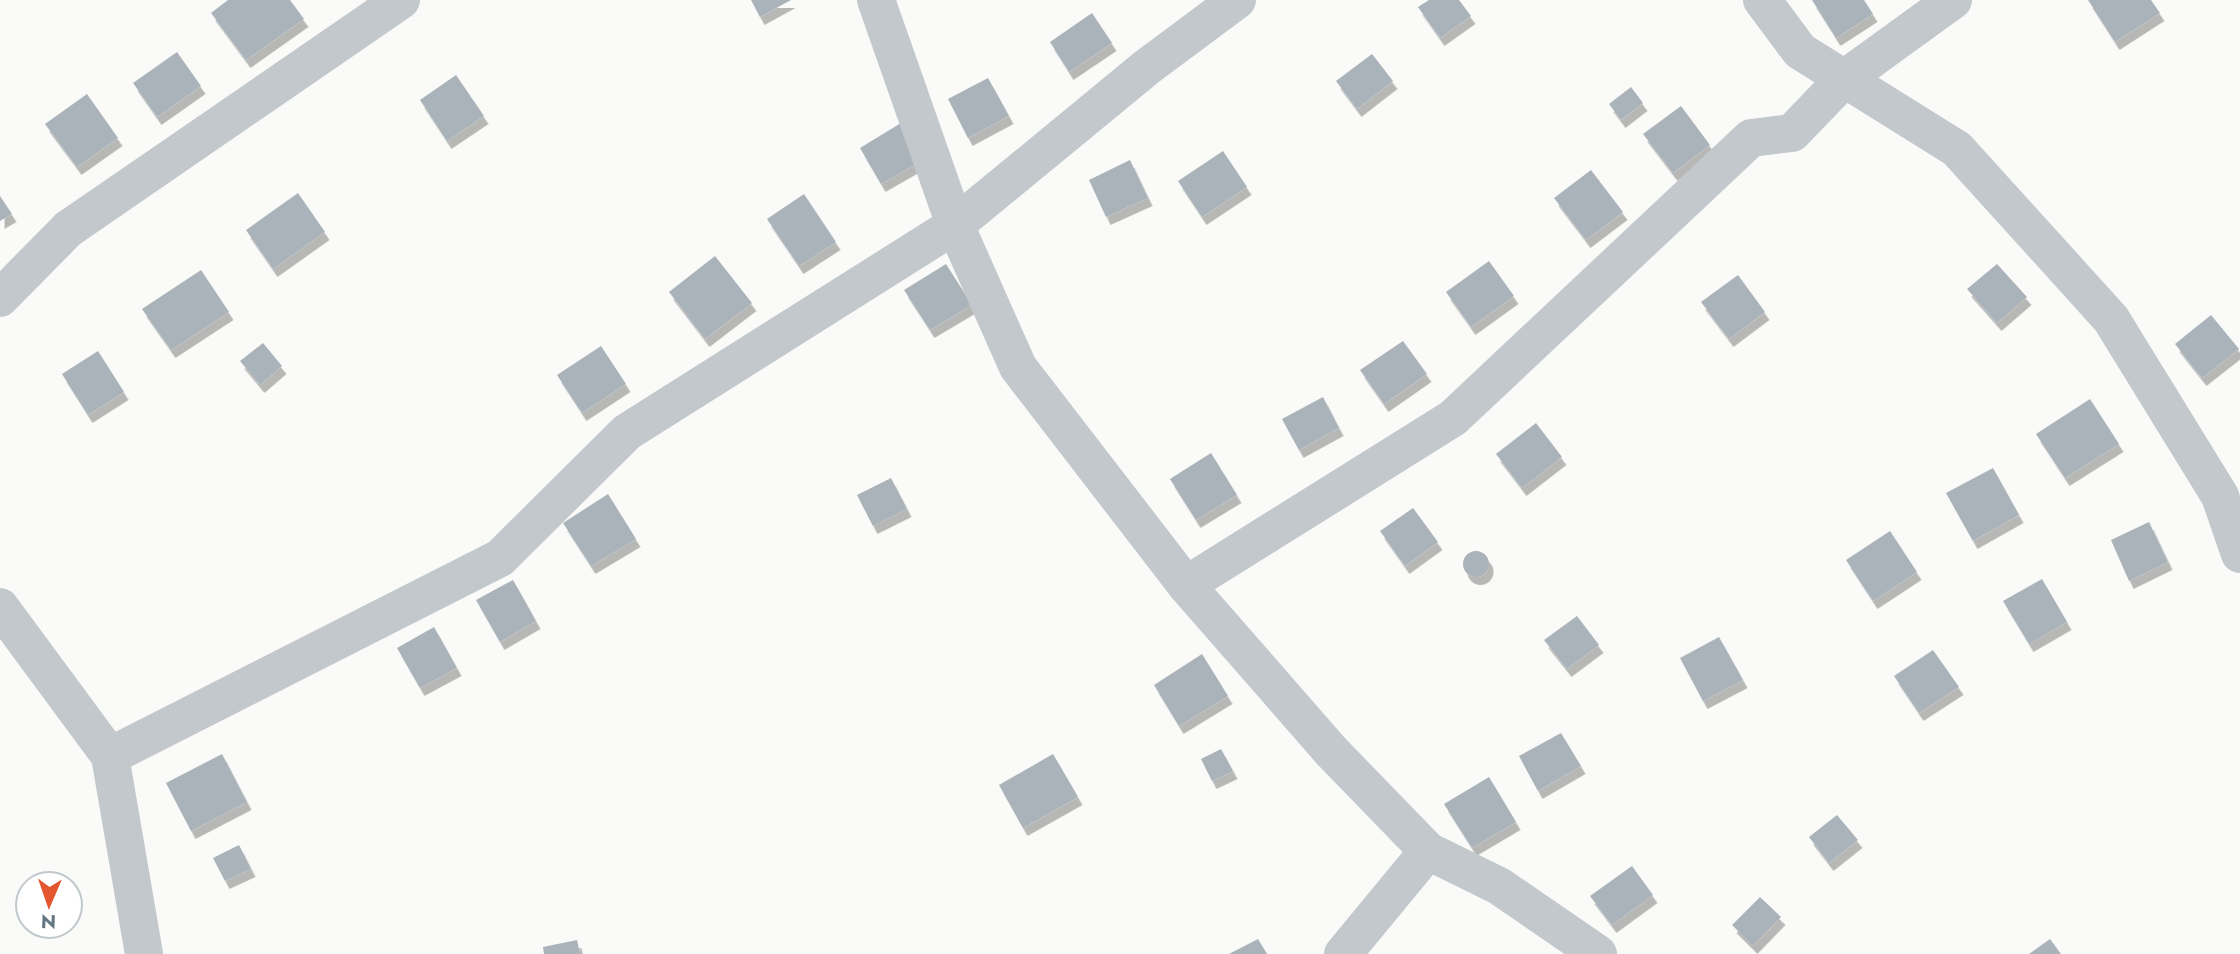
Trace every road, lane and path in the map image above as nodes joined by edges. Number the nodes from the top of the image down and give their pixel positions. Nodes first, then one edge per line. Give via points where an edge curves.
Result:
1 (401, 0) edge
2 (844, 0) edge
3 (876, 0) edge
4 (1237, 0) edge
5 (1762, 0) edge
6 (1953, 0) edge
7 (891, 35) junction
8 (1844, 79) junction
9 (955, 225) junction
10 (0, 298) edge
11 (2240, 554) edge
12 (1186, 585) junction
13 (0, 607) edge
14 (110, 756) junction
15 (1428, 851) junction
16 (144, 954) edge
17 (1343, 954) edge
18 (1598, 954) edge

1 - 10 street via 68,229
2 - 7 street
3 - 7 street
4 - 9 street via 1147,66
5 - 8 street via 1800,51
6 - 8 street
7 - 9 street
8 - 11 street via 1957,149 2111,319 2220,496
8 - 12 street via 1792,133 1751,138 1453,418
9 - 12 street via 1018,367
9 - 14 street via 627,432 500,558
12 - 15 street via 1331,751
13 - 14 street
14 - 16 street
15 - 17 street
15 - 18 street via 1499,886

